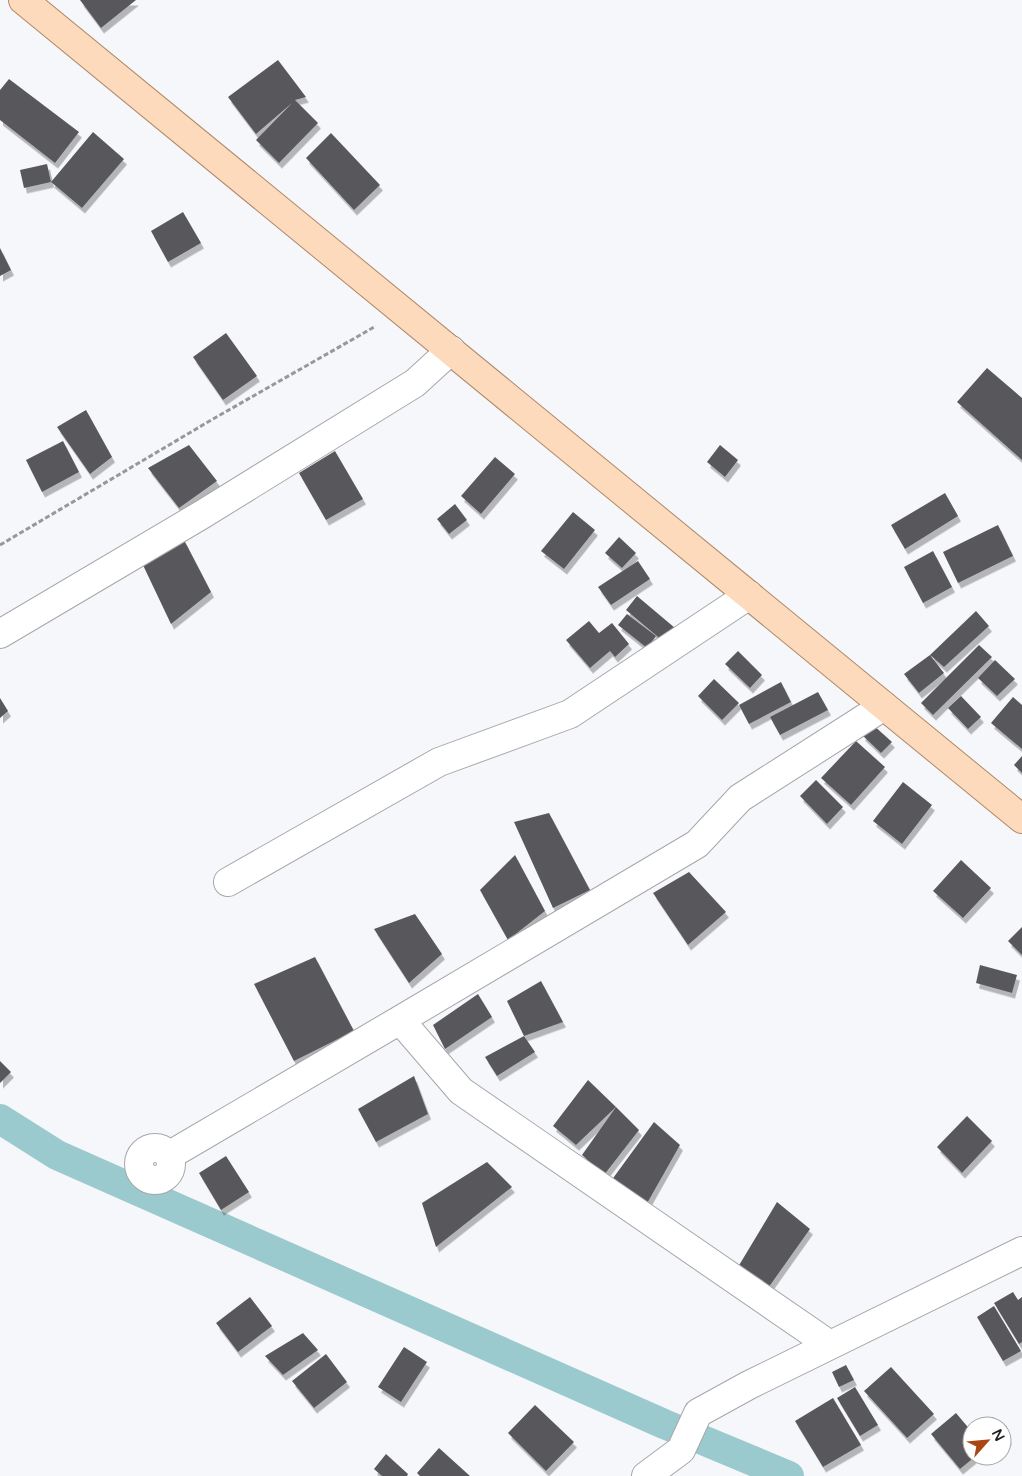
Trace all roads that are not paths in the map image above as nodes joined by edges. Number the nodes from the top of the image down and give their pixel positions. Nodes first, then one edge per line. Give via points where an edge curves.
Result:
1 (34, 3) edge
2 (451, 350) junction
3 (748, 594) junction
4 (0, 634) edge
5 (884, 706) junction
6 (1022, 819) edge
7 (228, 882) dead end
8 (400, 1020) junction
9 (170, 1155) dead end
10 (1022, 1251) edge
11 (830, 1345) junction
12 (646, 1476) edge

1 - 2 main road
2 - 3 main road
2 - 4 street via 415,383
3 - 5 main road
3 - 7 street via 570,714 438,762
5 - 6 main road
5 - 8 street via 740,798 697,844
8 - 9 street
8 - 11 street via 461,1091
10 - 11 street
11 - 12 street via 698,1413 681,1450

